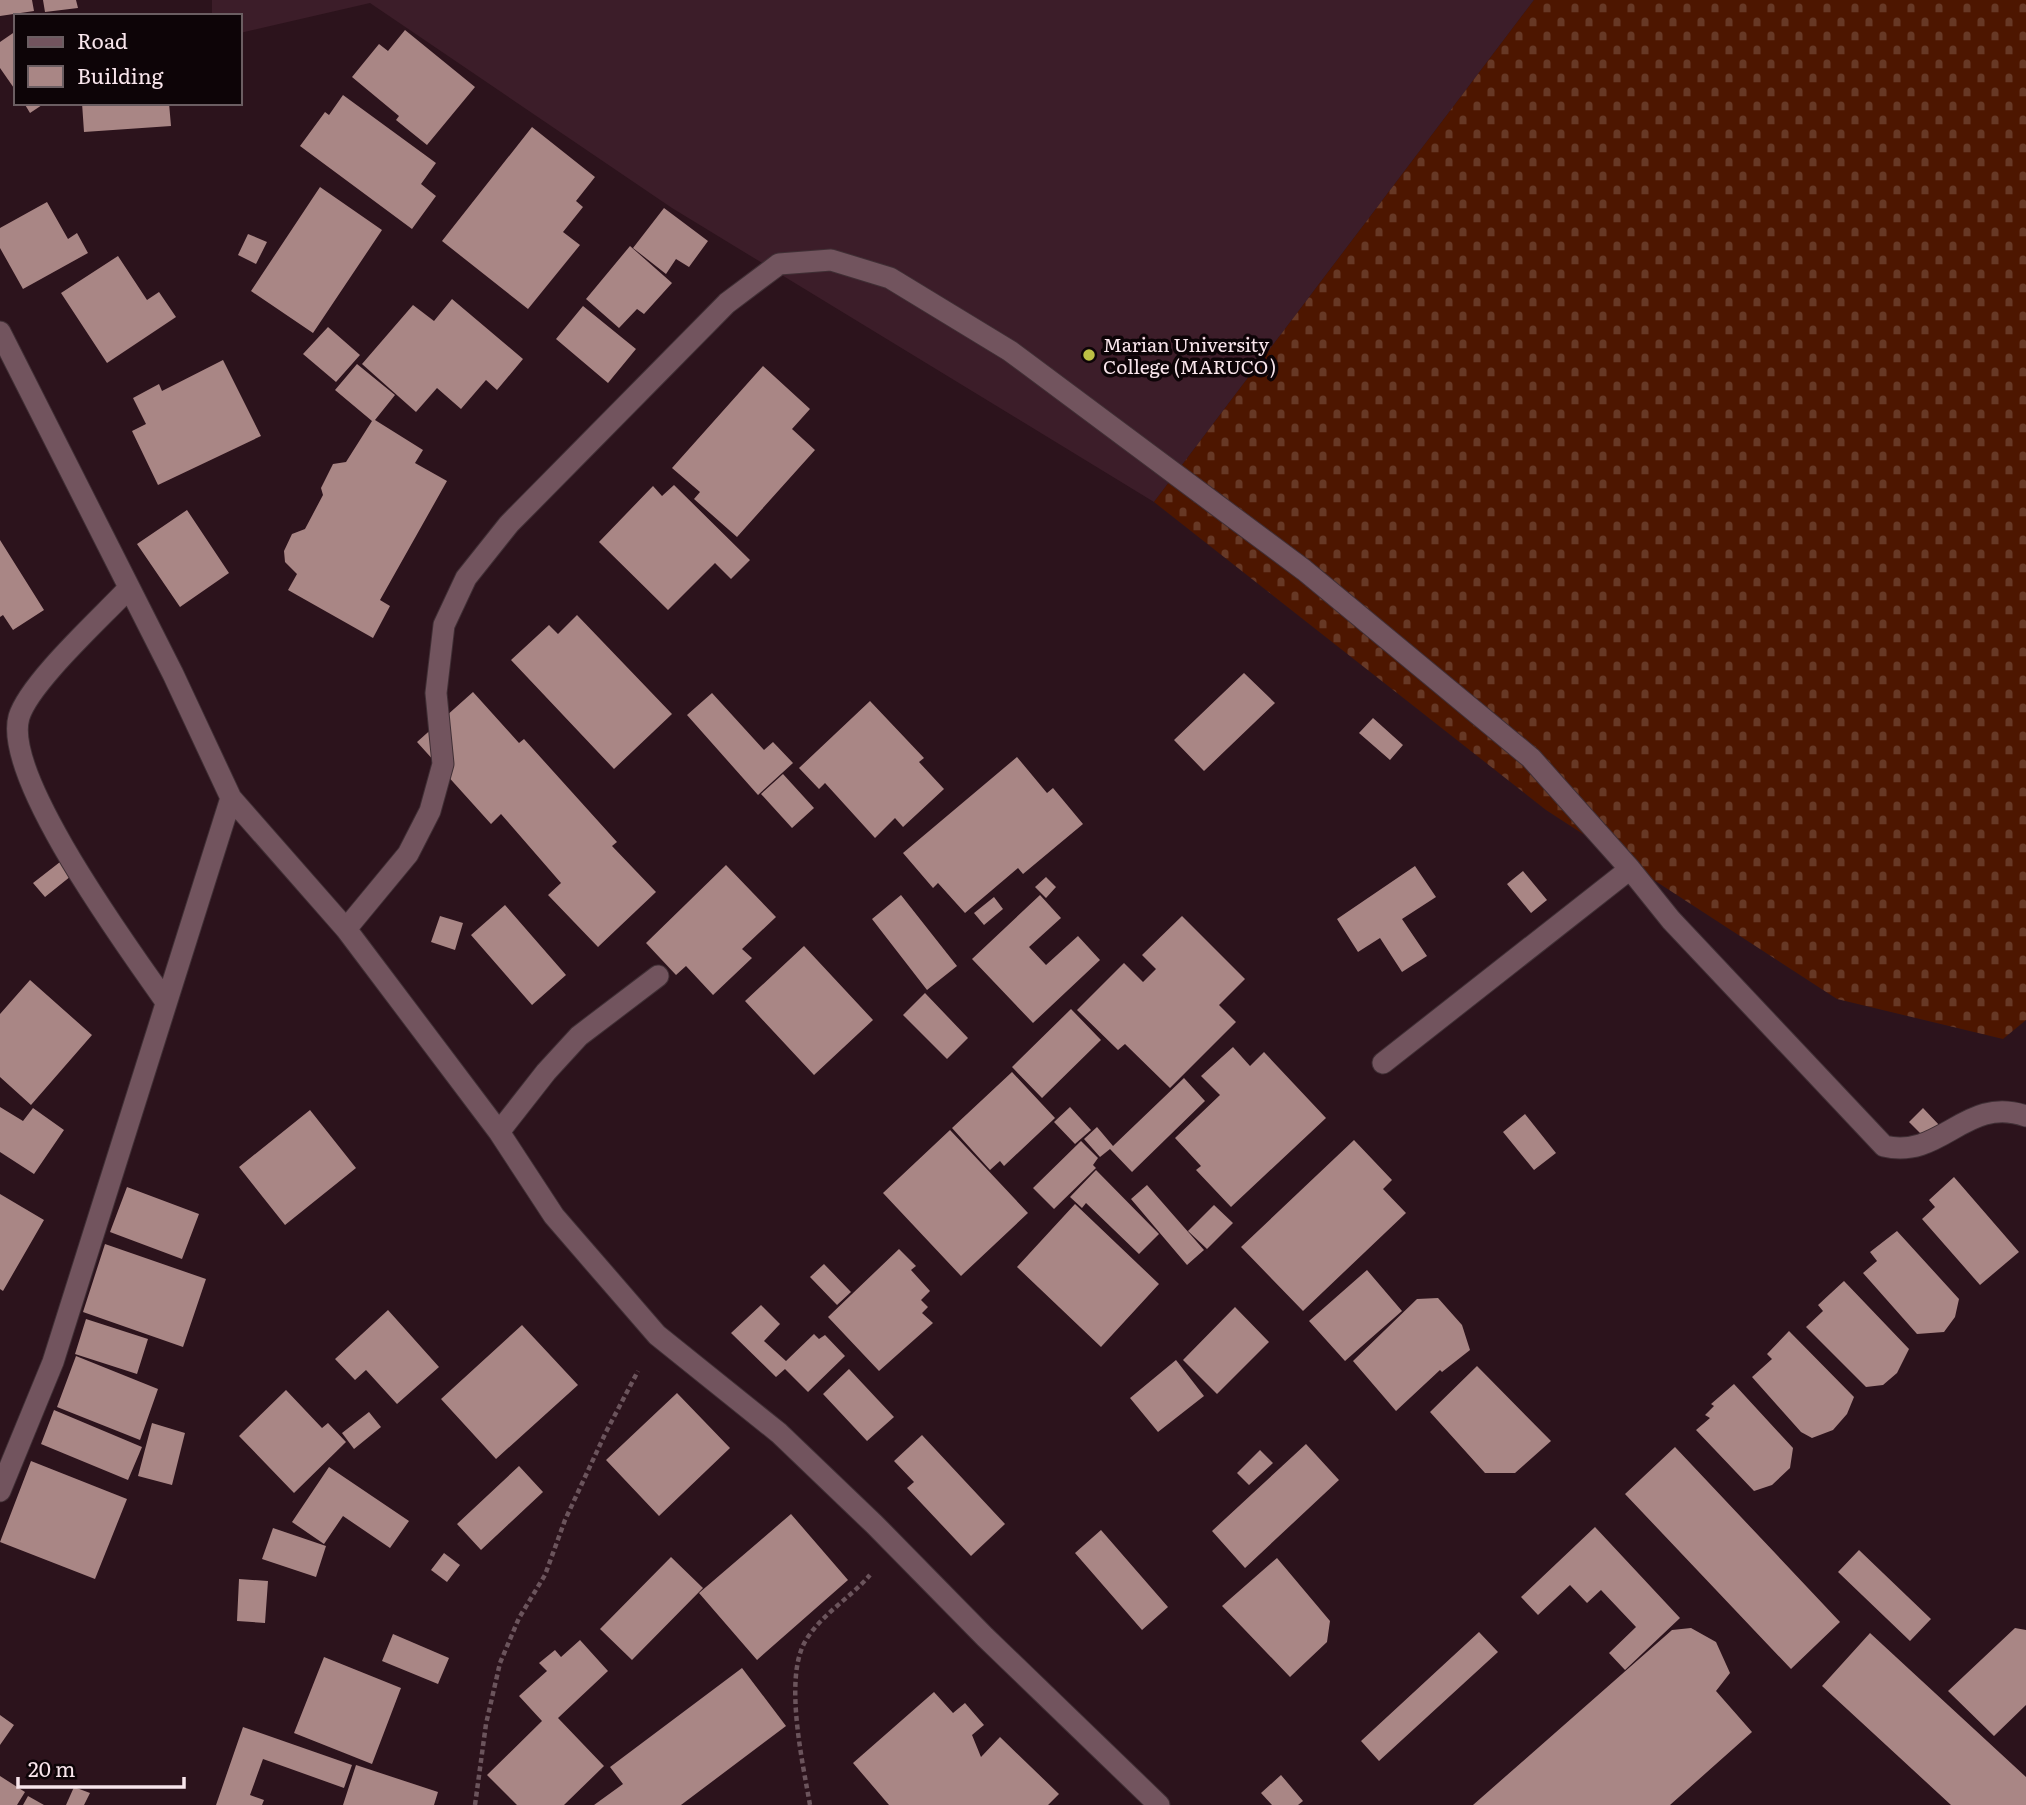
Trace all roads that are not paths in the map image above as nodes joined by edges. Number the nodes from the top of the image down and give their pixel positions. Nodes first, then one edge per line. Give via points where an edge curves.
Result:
1 (0, 331) edge
2 (129, 588) junction
3 (231, 798) junction
4 (1630, 869) junction
5 (346, 929) junction
6 (657, 976) dead end
7 (166, 1002) junction
8 (1383, 1063) dead end
9 (2026, 1116) edge
10 (499, 1132) junction
11 (0, 1491) edge
12 (1158, 1805) edge

1 - 2 street
2 - 3 street
2 - 7 street via 34,691 19,718 20,754 51,829
3 - 5 street
3 - 7 street
4 - 5 street via 1531,758 1304,570 1010,351 890,278 831,260 779,264 727,303 518,514 466,578 444,625 436,693 443,764 430,811 408,854
4 - 8 street
4 - 9 street via 1680,930 1884,1146 1900,1150 1936,1139 1978,1114 2009,1110
5 - 10 street
6 - 10 street via 579,1036
7 - 11 street via 53,1362
10 - 12 street via 554,1216 657,1335 779,1433

